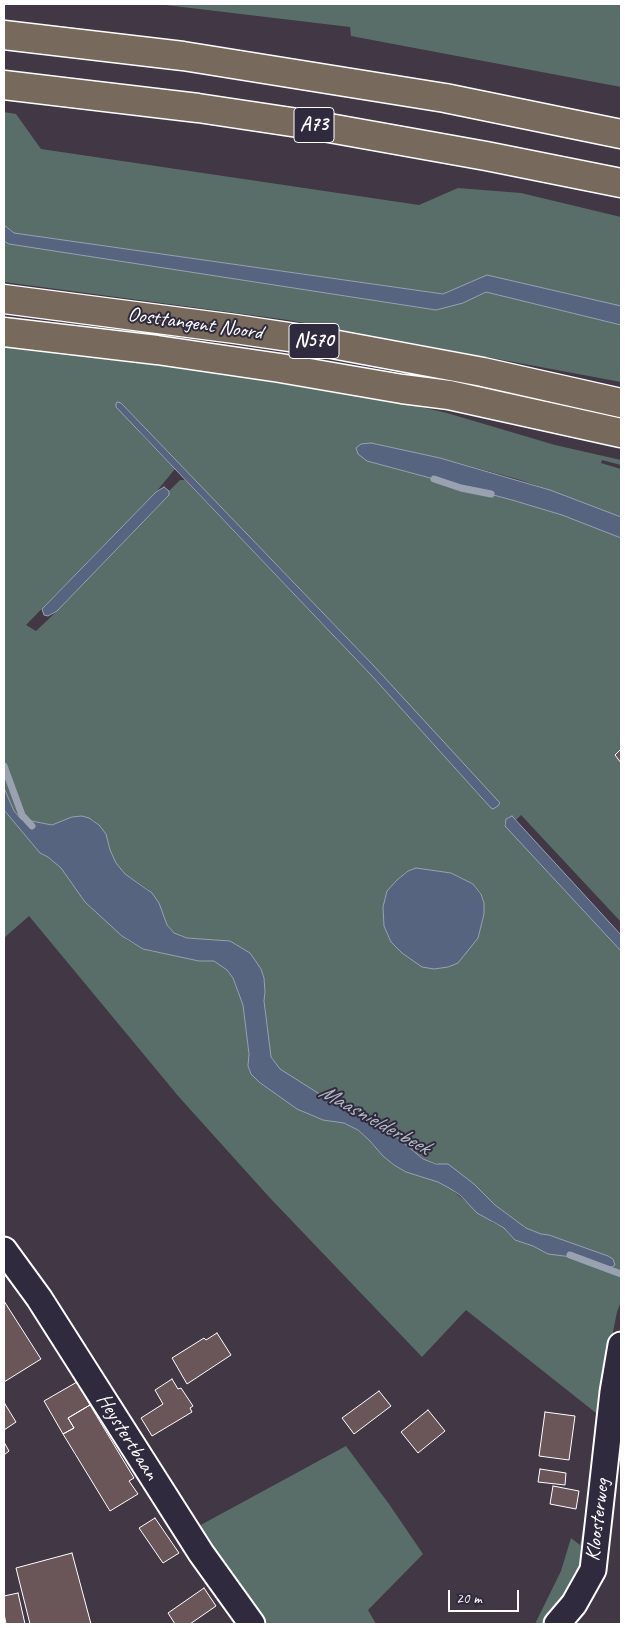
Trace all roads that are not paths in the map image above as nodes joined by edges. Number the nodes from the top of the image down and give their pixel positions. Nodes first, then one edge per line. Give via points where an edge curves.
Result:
1 (4, 35) edge
2 (4, 85) edge
3 (621, 134) edge
4 (621, 183) edge
5 (4, 300) edge
6 (4, 332) edge
7 (621, 403) edge
8 (621, 433) edge
9 (4, 1250) edge
10 (621, 1345) edge
11 (252, 1624) edge
12 (557, 1624) edge

1 - 3 main road, A73 via 183,56 426,95
2 - 4 main road, A73 via 318,126
5 - 7 main road, Oosttangent Noord / N570 via 316,341 482,372
6 - 8 main road, Oosttangent Noord / N570 via 157,350 449,395
9 - 11 street, Heystertbaan via 39,1298 201,1552
10 - 12 street, Kloosterweg via 593,1570 574,1604

